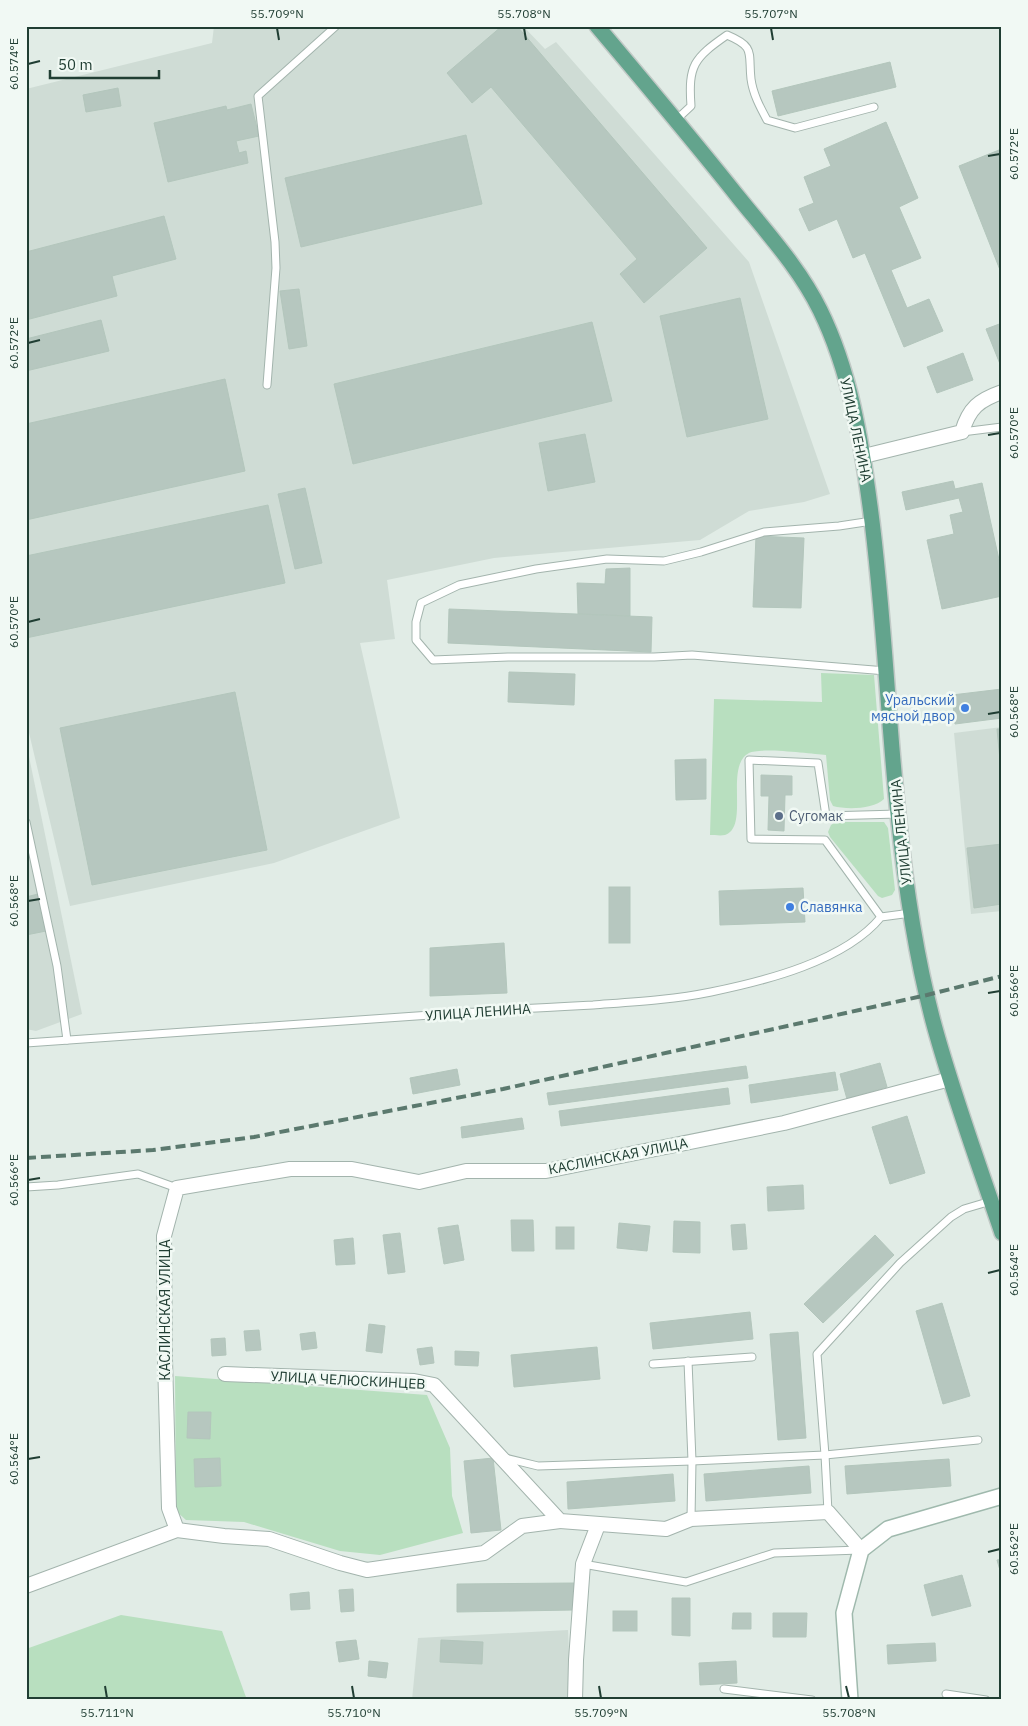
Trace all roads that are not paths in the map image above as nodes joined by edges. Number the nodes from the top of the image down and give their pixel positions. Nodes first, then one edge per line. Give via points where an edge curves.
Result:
1 (336, 26) edge
2 (597, 26) edge
3 (874, 107) dead end
4 (676, 120) junction
5 (267, 386) dead end
6 (1002, 392) edge
7 (1002, 426) edge
8 (962, 432) junction
9 (864, 456) junction
10 (872, 521) junction
11 (886, 671) junction
12 (898, 814) junction
13 (26, 822) edge
14 (911, 913) junction
15 (881, 917) junction
16 (67, 1040) junction
17 (26, 1043) edge
18 (950, 1079) junction
19 (26, 1187) edge
20 (177, 1188) junction
21 (991, 1201) junction
22 (1002, 1233) edge
23 (752, 1357) dead end
24 (688, 1361) junction
25 (653, 1364) dead end
26 (225, 1374) dead end
27 (978, 1440) dead end
28 (825, 1455) junction
29 (500, 1456) junction
30 (692, 1460) junction
31 (1002, 1496) edge
32 (828, 1512) junction
33 (691, 1519) junction
34 (560, 1522) junction
35 (598, 1525) junction
36 (177, 1530) junction
37 (861, 1550) junction
38 (583, 1564) junction
39 (26, 1586) edge
40 (724, 1689) dead end
41 (946, 1694) dead end
42 (575, 1700) edge
43 (812, 1700) edge
44 (850, 1700) edge
45 (986, 1700) edge

1 - 5 lane via 258,96 276,268
2 - 4 main road, УЛИЦА ЛЕНИНА
3 - 4 lane via 795,128 767,120 751,79 751,56 741,41 727,35 696,61 689,83 691,106
4 - 9 main road, УЛИЦА ЛЕНИНА via 790,262 819,308 849,390
6 - 8 street via 978,404 967,417
7 - 8 lane
8 - 9 street
9 - 10 main road, УЛИЦА ЛЕНИНА
10 - 11 main road, УЛИЦА ЛЕНИНА via 878,558
10 - 11 lane via 764,532 664,561 607,559 459,584 421,603 416,640 432,660 692,656
11 - 12 main road, УЛИЦА ЛЕНИНА
12 - 14 main road, УЛИЦА ЛЕНИНА
12 - 15 lane via 826,816 818,763 749,760 751,839 825,840
13 - 16 lane via 57,966
14 - 15 lane
14 - 18 main road, УЛИЦА ЛЕНИНА via 927,995
15 - 16 lane, УЛИЦА ЛЕНИНА via 873,927 842,948 809,965 746,984 654,1001
16 - 17 lane, УЛИЦА ЛЕНИНА
18 - 20 street, КАСЛИНСКАЯ УЛИЦА via 784,1123 546,1171 466,1171 419,1182 352,1169 290,1169
18 - 21 main road, УЛИЦА ЛЕНИНА
19 - 20 lane via 138,1174
20 - 36 street, КАСЛИНСКАЯ УЛИЦА via 164,1236 169,1508
21 - 22 main road, УЛИЦА ЛЕНИНА
21 - 28 lane via 964,1209 944,1224 900,1263 817,1354
23 - 24 lane
24 - 25 lane
24 - 30 lane
26 - 29 street, УЛИЦА ЧЕЛЮСКИНЦЕВ via 414,1380 434,1385
27 - 28 lane
28 - 30 lane
28 - 32 lane
29 - 30 lane via 538,1466
29 - 34 street, УЛИЦА ЧЕЛЮСКИНЦЕВ
30 - 33 lane
31 - 37 main road via 888,1529
32 - 33 street
32 - 37 street
33 - 35 street via 666,1529
34 - 35 street
34 - 36 street via 522,1526 484,1553 367,1570 269,1539
35 - 38 street
36 - 39 street
37 - 38 lane via 774,1553 686,1582
37 - 44 main road via 844,1613
38 - 42 street
40 - 43 lane
41 - 45 lane

